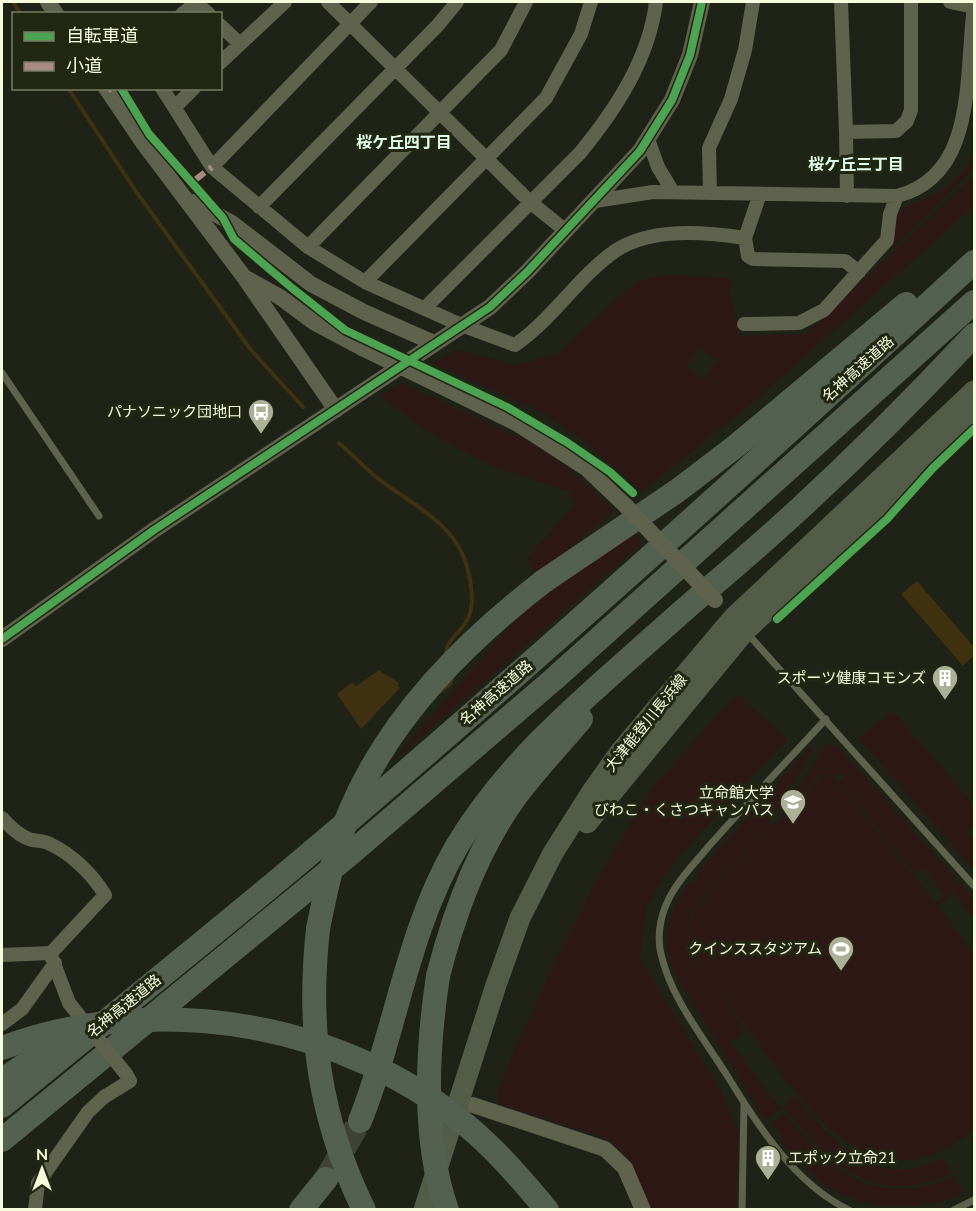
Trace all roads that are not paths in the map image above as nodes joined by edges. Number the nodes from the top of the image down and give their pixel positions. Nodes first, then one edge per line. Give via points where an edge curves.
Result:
1 (285, 2) edge
2 (328, 2) edge
3 (371, 2) edge
4 (457, 2) edge
5 (526, 2) edge
6 (591, 2) edge
7 (656, 2) edge
8 (702, 2) edge
9 (753, 2) edge
10 (841, 2) edge
11 (911, 2) edge
12 (950, 2) edge
13 (974, 6) edge
14 (184, 12) edge
15 (207, 12) edge
16 (351, 22) junction
17 (222, 27) edge
18 (240, 44) junction
19 (222, 61) edge
20 (396, 68) junction
21 (107, 90) edge
22 (163, 90) edge
23 (192, 90) edge
24 (175, 107) junction
25 (439, 113) junction
26 (974, 119) edge
27 (846, 132) junction
28 (648, 139) junction
29 (486, 157) junction
30 (213, 167) junction
31 (673, 192) junction
32 (710, 193) junction
33 (760, 194) junction
34 (184, 196) junction
35 (847, 196) junction
36 (897, 196) junction
37 (595, 201) junction
38 (530, 202) junction
39 (259, 207) junction
40 (566, 231) junction
41 (745, 238) junction
42 (308, 247) junction
43 (975, 257) edge
44 (975, 262) edge
45 (859, 272) junction
46 (244, 277) junction
47 (365, 282) junction
48 (975, 302) edge
49 (426, 307) junction
50 (744, 324) dead end
51 (461, 325) junction
52 (975, 335) edge
53 (434, 343) junction
54 (2, 373) edge
55 (975, 391) edge
56 (336, 410) junction
57 (975, 412) edge
58 (99, 516) dead end
59 (739, 624) junction
60 (2, 639) edge
61 (605, 681) junction
62 (826, 719) junction
63 (2, 818) edge
64 (325, 840) junction
65 (975, 886) edge
66 (2, 955) edge
67 (53, 958) junction
68 (2, 1024) edge
69 (2, 1048) edge
70 (2, 1080) edge
71 (744, 1103) junction
72 (473, 1105) junction
73 (2, 1106) edge
74 (360, 1121) tunnel mouth
75 (2, 1140) edge
76 (326, 1179) tunnel mouth
77 (975, 1200) edge
78 (35, 1209) edge
79 (301, 1209) edge
80 (364, 1209) edge
81 (424, 1209) edge
82 (438, 1209) edge
83 (447, 1209) edge
84 (548, 1209) edge
85 (643, 1209) edge
86 (742, 1209) edge
87 (849, 1209) edge
88 (954, 1209) edge

1 - 18 street
2 - 16 street
3 - 16 street
4 - 20 street
5 - 25 street via 501,50
6 - 29 street via 581,34 546,98
7 - 38 street via 643,50 621,100 580,153
8 - 28 street via 690,55 672,99
9 - 32 street via 746,50 709,148
10 - 27 street
11 - 27 street via 908,120 896,131
12 - 13 street
13 - 26 street
14 - 15 street via 196,3
16 - 20 street
16 - 30 street
17 - 18 street
18 - 19 street
20 - 25 street
20 - 39 street
21 - 34 street
22 - 24 street
23 - 24 street
24 - 30 street
25 - 29 street
25 - 42 street
26 - 36 street via 967,145 953,168 926,188
27 - 35 street
28 - 31 street
28 - 37 street
29 - 38 street
29 - 47 street
30 - 39 street
31 - 32 street
31 - 37 street via 635,193
32 - 33 street
33 - 35 street
33 - 41 street
34 - 46 street
34 - 53 street via 232,223 311,284
35 - 36 street
36 - 45 street via 887,240
37 - 40 street
38 - 40 street
38 - 49 street
39 - 42 street
40 - 51 street via 490,307
41 - 45 street via 748,256 753,259 845,261
41 - 51 street via 720,234 642,238 615,252 535,332 515,345
42 - 47 street
43 - 80 highway, bridge via 931,284 694,478 507,610 462,651 405,717 351,810 318,929 314,1010 320,1078 333,1136
44 - 64 highway, 名神高速道路 via 671,540
45 - 50 street via 812,318 799,323
46 - 56 street
46 - 59 street, bridge via 315,323 518,424 586,468
47 - 49 street
48 - 75 highway, 名神高速道路 via 527,702 350,854
49 - 51 street
51 - 53 street
52 - 61 highway via 796,512
53 - 56 street
54 - 58 lane
55 - 59 main road, 大津能登川長浜線
56 - 60 street via 154,530
57 - 59 main road, 大津能登川長浜線 via 842,542
59 - 62 lane
59 - 72 main road, 大津能登川長浜線 via 588,820 558,872 507,990
59 - 81 main road, 大津能登川長浜線 via 620,752 553,853 520,918
61 - 74 highway via 564,715 523,758 457,846 412,948
61 - 83 highway, bridge via 586,713 516,796 494,830 464,892 438,976 431,1019 430,1101
62 - 65 lane
62 - 71 lane via 697,861 670,897 661,921 660,952 672,984
63 - 67 street via 29,839 49,843 62,852 94,877 105,895
64 - 70 highway via 78,1028
64 - 73 highway, 名神高速道路
66 - 67 street
67 - 68 street via 22,1009
67 - 78 street, bridge via 69,1003 130,1081 88,1112 38,1183
69 - 84 highway, bridge via 65,1029 128,1020 226,1023 293,1038 369,1065 446,1110 495,1151
71 - 86 lane
71 - 87 lane via 807,1181 827,1198
72 - 82 main road, 大津能登川長浜線
72 - 85 street via 605,1149 625,1168
76 - 79 highway
77 - 88 lane

